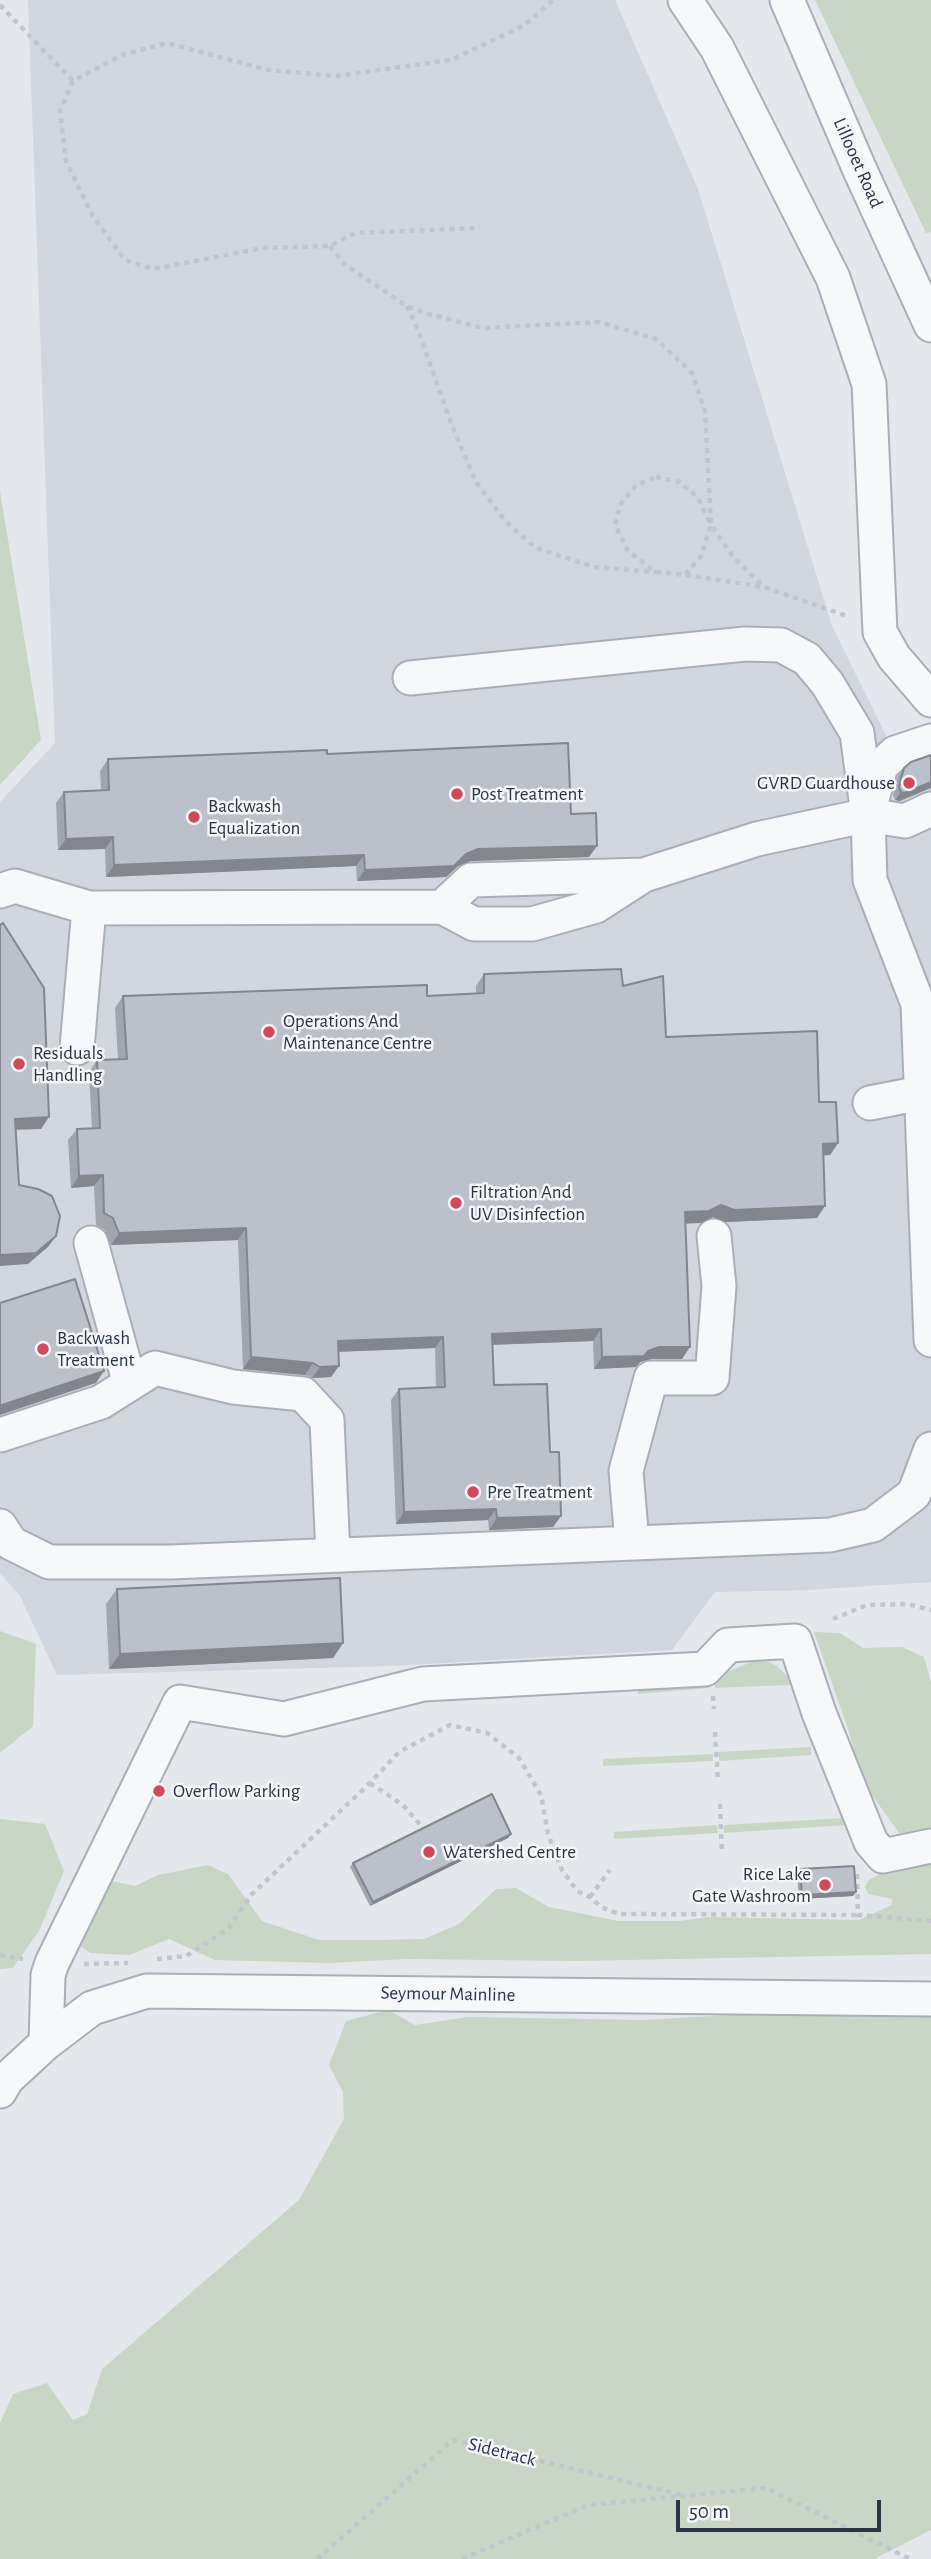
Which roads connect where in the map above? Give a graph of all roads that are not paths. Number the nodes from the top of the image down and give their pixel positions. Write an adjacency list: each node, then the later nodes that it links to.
1 (685, 0): 5 (street)
2 (787, 0): 3 (street, Lillooet Road)
3 (931, 325)
4 (410, 678): 8 (street)
5 (931, 701)
6 (931, 741): 8 (street)
7 (931, 810): 8 (street)
8 (868, 815): 9 (street); 14 (street)
9 (645, 875): 11 (street); 11 (street)
10 (0, 891): 12 (street)
11 (442, 907): 12 (street)
12 (89, 908): 13 (street)
13 (77, 1048)
14 (921, 1093): 15 (street); 18 (street)
15 (870, 1103)
16 (714, 1236): 24 (street)
17 (91, 1243): 19 (street)
18 (931, 1340)
19 (130, 1384): 20 (street); 25 (street)
20 (0, 1436)
21 (931, 1449): 22 (street)
22 (923, 1499): 24 (street)
23 (0, 1526): 25 (street)
24 (632, 1543): 25 (street)
25 (333, 1555)
26 (931, 1846): 28 (street)
27 (931, 1999): 28 (street, Seymour Mainline)
28 (46, 2043): 29 (street, Seymour Mainline)
29 (0, 2091)

